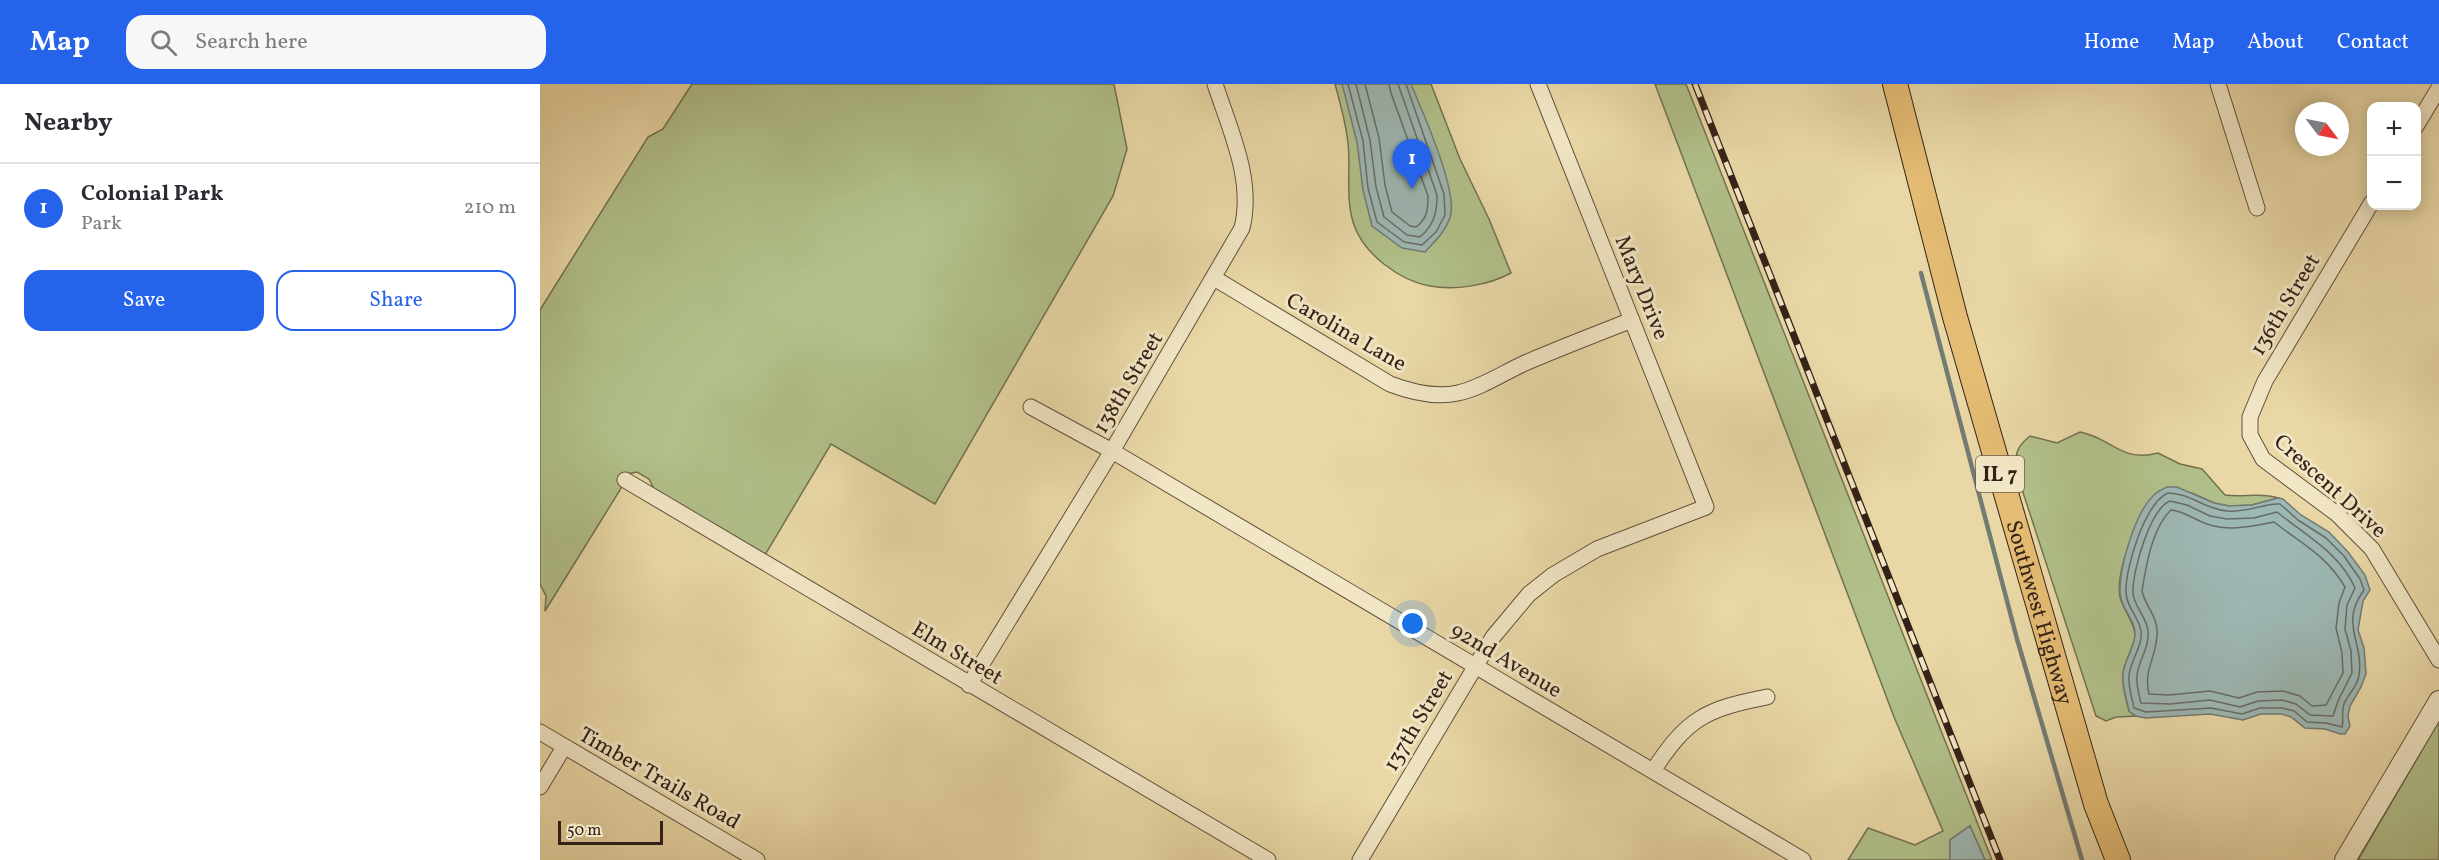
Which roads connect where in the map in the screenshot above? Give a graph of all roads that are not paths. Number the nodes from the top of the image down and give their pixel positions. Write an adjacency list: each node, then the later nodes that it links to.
1 (1215, 84): 9 (street, 138th Street)
2 (1538, 84): 10 (street, Mary Drive)
3 (1895, 84): 29 (main road, Southwest Highway / IL 7)
4 (2218, 84): 7 (street)
5 (2439, 88): 6 (street)
6 (2421, 118)
7 (2257, 208)
8 (2367, 210): 12 (street, 136th Street)
9 (1214, 278): 10 (street, Carolina Lane); 13 (street, 138th Street)
10 (1632, 320): 15 (street, Mary Drive)
11 (1031, 407): 13 (street, 92nd Avenue)
12 (2250, 435): 16 (street, Crescent Drive)
13 (1112, 451): 17 (street, 92nd Avenue); 18 (street, 138th Street)
14 (625, 480): 18 (street, Elm Street)
15 (1706, 507): 17 (street, 137th Street)
16 (2439, 660)
17 (1476, 667): 23 (street, 92nd Avenue); 27 (street, 137th Street)
18 (969, 685): 26 (street, Elm Street)
19 (1767, 697): 23 (street)
20 (2439, 701): 30 (street)
21 (540, 732): 22 (street, Timber Trails Road)
22 (564, 747): 24 (street); 25 (street, Timber Trails Road)
23 (1653, 771): 28 (street, 92nd Avenue)
24 (540, 787)
25 (756, 860)
26 (1268, 860)
27 (1360, 860)
28 (1803, 860)
29 (2118, 860)
30 (2345, 860)

